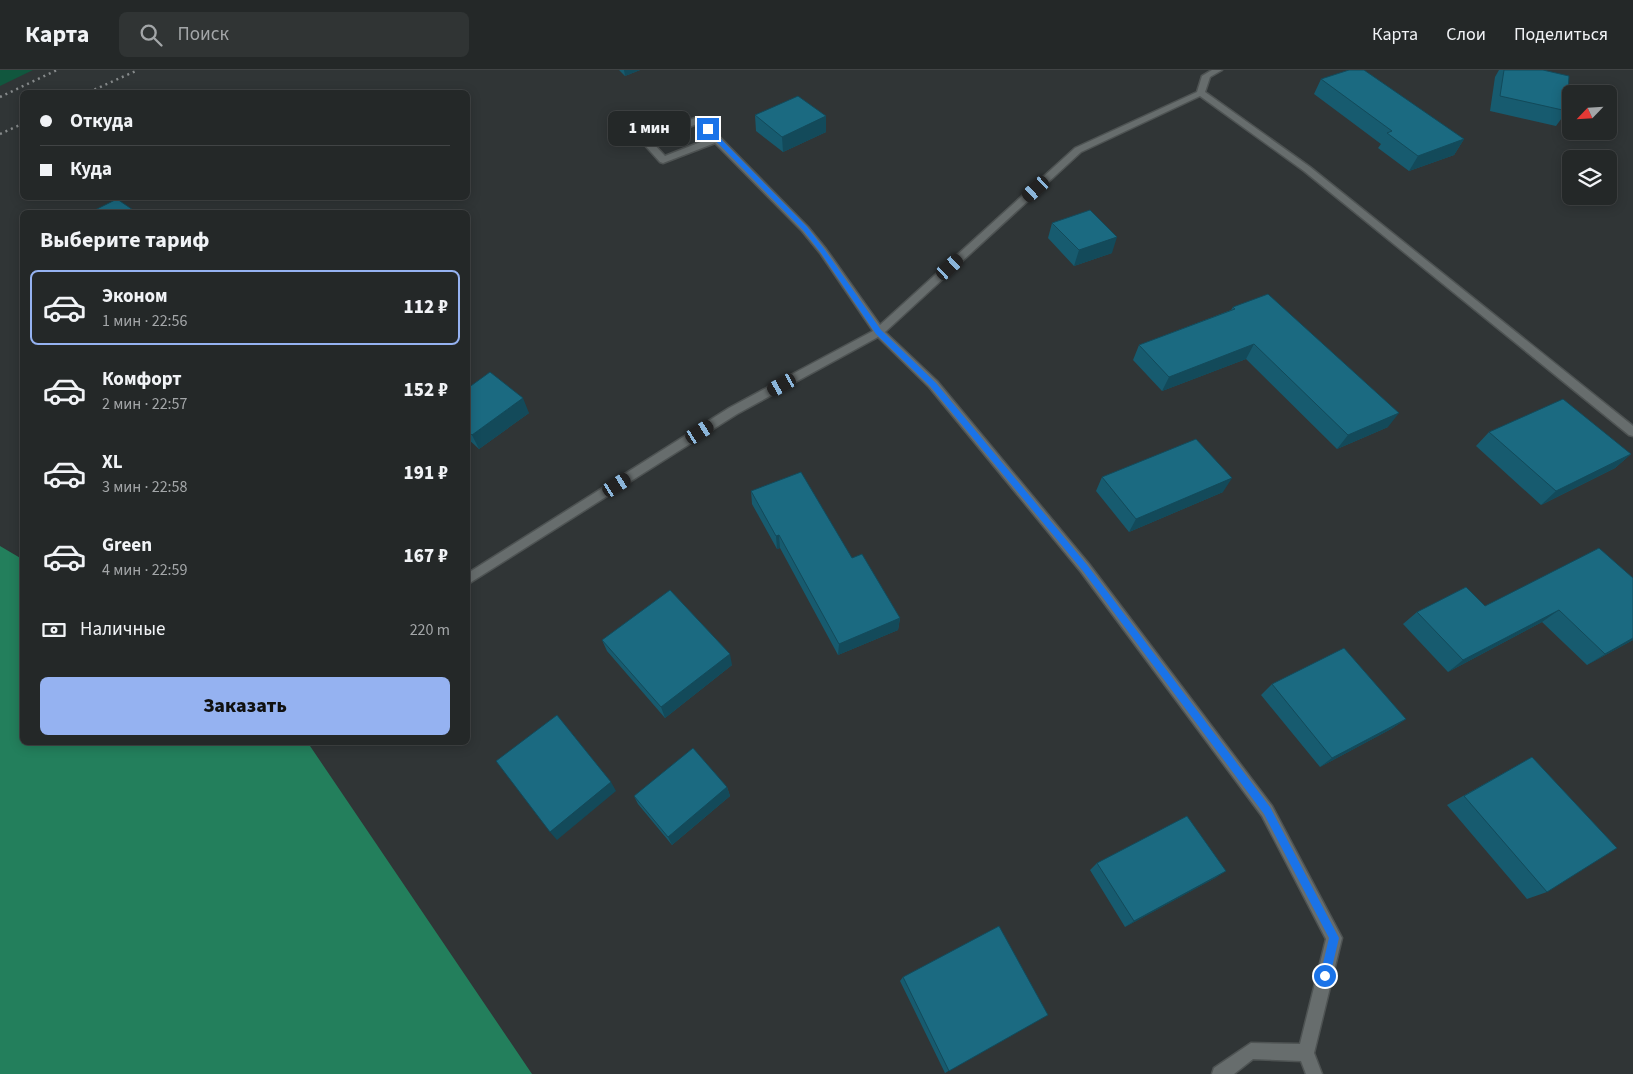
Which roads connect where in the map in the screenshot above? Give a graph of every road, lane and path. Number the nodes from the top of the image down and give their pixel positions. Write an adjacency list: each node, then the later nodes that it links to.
1 (1218, 70): 2 (street)
2 (1201, 93): 4 (street); 5 (street)
3 (717, 139): 3 (street); 4 (street)
4 (879, 332): 6 (street); 7 (street)
5 (1633, 432)
6 (470, 578)
7 (1306, 1053): 8 (street); 9 (street)
8 (1220, 1074)
9 (1314, 1074)

